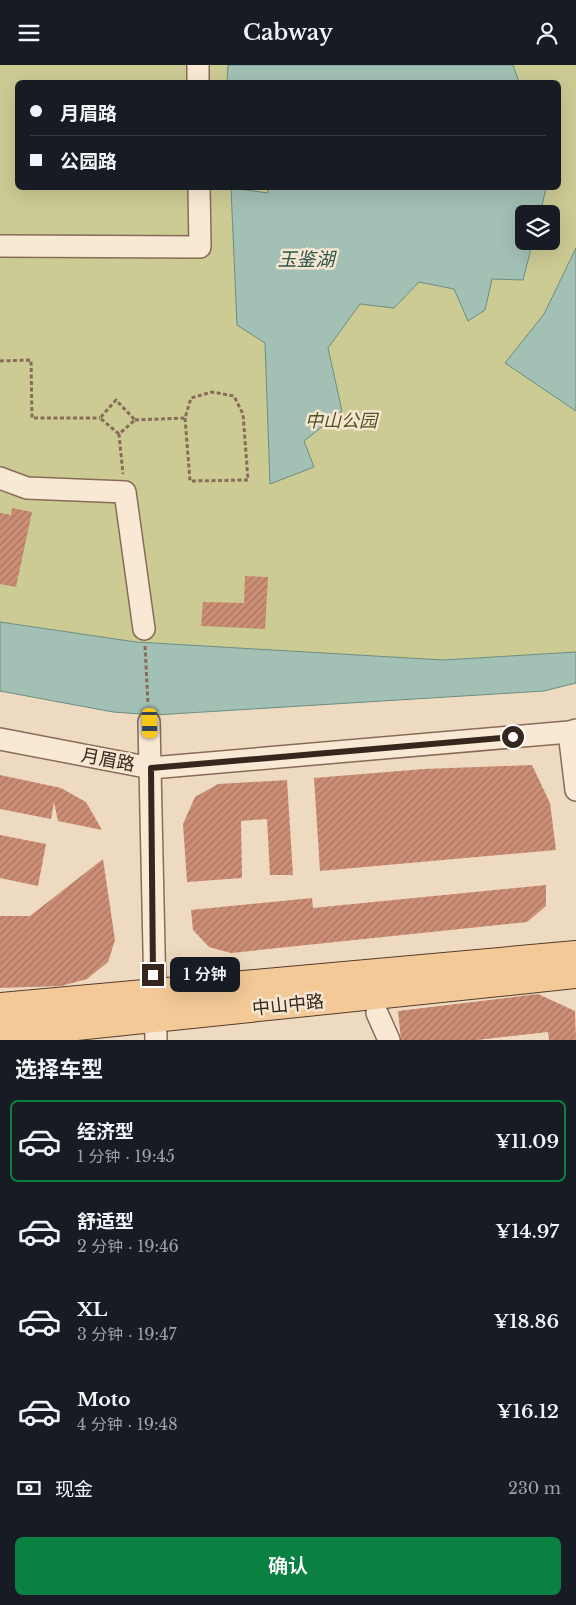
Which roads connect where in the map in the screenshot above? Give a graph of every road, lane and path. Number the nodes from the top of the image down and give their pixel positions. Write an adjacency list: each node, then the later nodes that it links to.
1 (198, 65): 2 (street)
2 (198, 80)
3 (199, 190): 4 (street)
4 (0, 246)
5 (0, 361): 6 (path)
6 (100, 418): 8 (path); 9 (path)
7 (185, 418): 7 (path); 8 (path)
8 (135, 420): 9 (path)
9 (119, 434): 11 (path)
10 (0, 479): 11 (street)
11 (125, 493): 12 (street)
12 (144, 629): 13 (path)
13 (150, 723): 16 (street)
14 (572, 731): 16 (street, 月眉路); 17 (street)
15 (0, 739): 16 (street, 月眉路)
16 (151, 768): 22 (street)
17 (576, 790)
18 (576, 955): 22 (main road, 中山中路)
19 (576, 974): 22 (main road, 中山中路)
20 (0, 1007): 22 (main road, 中山中路)
21 (377, 1013): 24 (street)
22 (155, 1018): 23 (main road, 中山中路)
23 (0, 1034)
24 (388, 1040)

